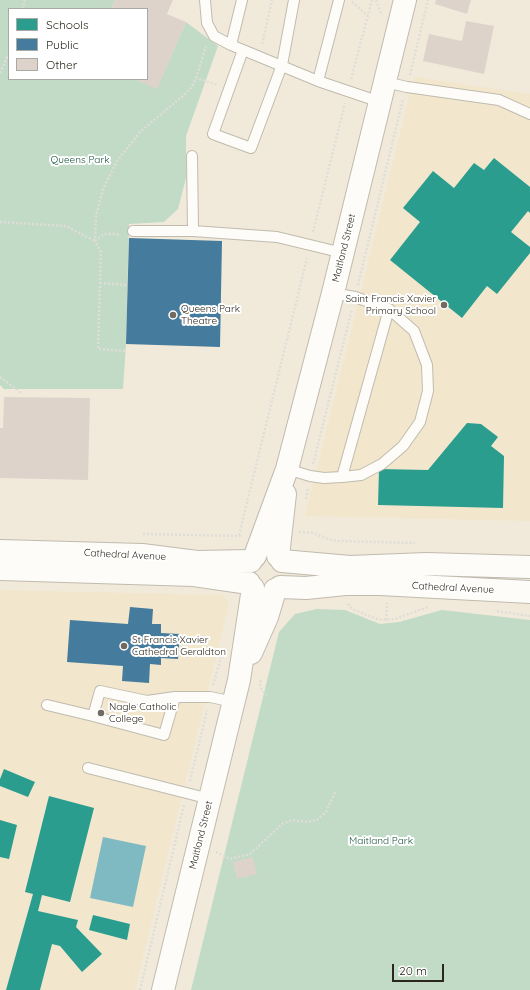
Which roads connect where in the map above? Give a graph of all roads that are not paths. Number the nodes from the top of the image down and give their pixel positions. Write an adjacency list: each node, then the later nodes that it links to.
1 (242, 0): 8 (lane)
2 (294, 0): 10 (lane)
3 (339, 0): 11 (lane)
4 (394, 0): 7 (main road, Maitland Street)
5 (405, 0): 7 (main road, Maitland Street)
6 (204, 1): 8 (lane)
7 (398, 26): 12 (main road, Maitland Street)
8 (231, 45): 9 (lane)
9 (243, 50): 10 (lane); 10 (lane)
10 (282, 65): 11 (lane)
11 (318, 81): 13 (lane)
12 (385, 82): 13 (main road, Maitland Street); 14 (lane)
13 (380, 102): 18 (main road, Maitland Street)
14 (530, 114)
15 (192, 156): 17 (lane)
16 (133, 231): 17 (lane)
17 (193, 231): 18 (lane)
18 (343, 253): 19 (main road, Maitland Street)
19 (333, 292): 20 (lane); 21 (main road, Maitland Street)
20 (389, 309): 22 (lane); 22 (lane)
21 (287, 469): 22 (lane); 24 (main road, Maitland Street); 25 (main road, Maitland Street)
22 (342, 478)
23 (0, 551): 24 (main road, Cathedral Avenue)
24 (253, 558): 25 (main road); 28 (main road)
25 (280, 559): 26 (main road); 29 (main road)
26 (530, 567)
27 (0, 569): 28 (main road, Cathedral Avenue)
28 (251, 586): 29 (main road); 31 (main road, Maitland Street)
29 (277, 589): 30 (main road, Cathedral Avenue); 31 (main road, Maitland Street)
30 (530, 592)
31 (239, 680): 33 (main road, Maitland Street)
32 (175, 697): 33 (lane); 35 (lane); 35 (lane)
33 (234, 702): 37 (main road, Maitland Street)
34 (47, 705): 35 (lane)
35 (93, 716)
36 (88, 768): 37 (lane)
37 (210, 799): 38 (main road, Maitland Street)
38 (163, 990)

